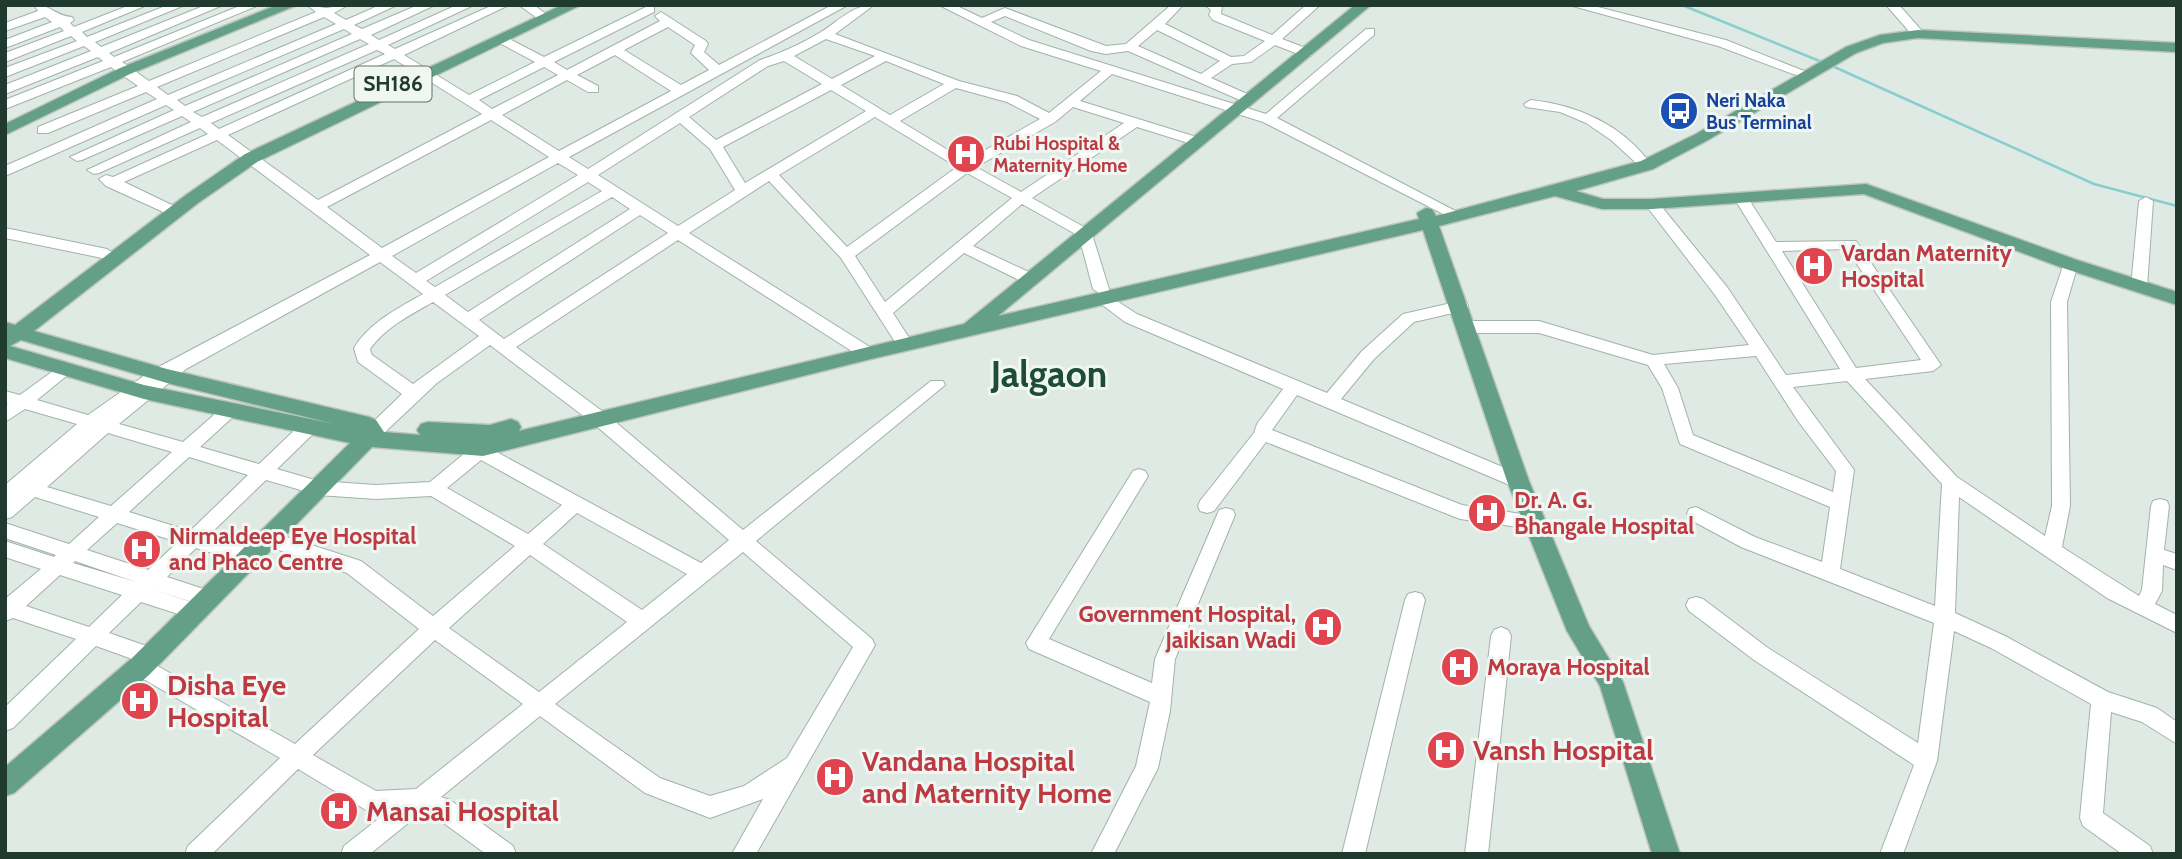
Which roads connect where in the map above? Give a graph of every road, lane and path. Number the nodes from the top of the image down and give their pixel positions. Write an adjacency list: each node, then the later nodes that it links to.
1 (107, 5): 37 (street)
2 (141, 5): 37 (street)
3 (182, 5): 28 (street); 44 (street)
4 (217, 5): 28 (street)
5 (253, 5): 33 (street)
6 (290, 5): 38 (main road)
7 (342, 5): 26 (street)
8 (391, 5): 34 (street)
9 (429, 5): 41 (street)
10 (468, 5): 27 (street)
11 (503, 5): 30 (street)
12 (525, 5): 29 (street)
13 (562, 5): 29 (main road, SH186)
14 (574, 5): 43 (main road)
15 (842, 5): 66 (street)
16 (868, 5): 42 (street)
17 (945, 5): 32 (street)
18 (1177, 5): 35 (street)
19 (1211, 5): 45 (street)
20 (1314, 5): 45 (street)
21 (1364, 5): 55 (main road)
22 (1575, 5): 68 (street)
23 (1892, 5): 40 (street)
24 (646, 7): 31 (street); 63 (street)
25 (43, 9): 36 (street); 37 (street)
26 (319, 9): 34 (street); 50 (street)
27 (446, 9): 30 (street); 49 (street)
28 (196, 13): 33 (street); 54 (street)
29 (541, 15): 69 (main road, SH186)
30 (468, 21): 56 (street)
31 (670, 21): 53 (street); 66 (street)
32 (982, 22): 51 (street); 67 (street)
33 (211, 23): 38 (street); 64 (street)
34 (345, 24): 41 (street); 60 (street)
35 (1158, 26): 51 (street); 62 (street)
36 (5, 27)
37 (67, 27): 44 (street); 48 (street); 59 (street)
38 (225, 32): 50 (street); 64 (main road)
39 (1370, 32): 96 (street)
40 (1916, 32): 46 (main road); 61 (main road)
41 (362, 34): 49 (street); 65 (street)
42 (825, 35): 57 (street); 58 (street)
43 (502, 39): 63 (street); 69 (main road)
44 (86, 40): 54 (street); 70 (street)
45 (1275, 40): 55 (street); 62 (street)
46 (2135, 43): 47 (main road); 52 (main road)
47 (2177, 43)
48 (5, 44)
49 (379, 44): 56 (street); 72 (street)
50 (246, 46): 60 (street); 77 (street)
51 (1130, 47): 73 (street)
52 (2177, 48)
53 (615, 50): 71 (street); 80 (street)
54 (101, 51): 64 (street); 82 (street)
55 (1307, 53): 88 (main road)
56 (395, 54): 69 (street); 79 (street)
57 (785, 56): 75 (street); 92 (street)
58 (883, 57): 74 (street); 75 (street)
59 (5, 58)
60 (267, 58): 65 (street); 83 (street)
61 (1825, 60): 68 (main road); 86 (main road)
62 (1229, 61): 73 (street)
63 (545, 62): 71 (street); 84 (street)
64 (119, 66): 77 (street); 82 (street); 94 (main road)
65 (282, 68): 72 (street); 89 (street)
66 (717, 70): 80 (street)
67 (1110, 70): 81 (street); 85 (street)
68 (1798, 71): 86 (main road)
69 (424, 72): 84 (street); 106 (main road)
70 (5, 73)
71 (568, 75): 78 (street); 91 (street)
72 (299, 79): 79 (street); 98 (street)
73 (1201, 79): 76 (street)
74 (954, 84): 93 (street); 95 (street)
75 (833, 85): 90 (street); 105 (street)
76 (1214, 86): 81 (street); 88 (street)
77 (148, 87): 83 (street); 100 (street)
78 (593, 89)
79 (316, 90): 102 (street)
80 (678, 90): 108 (street)
81 (1199, 98): 88 (street)
82 (6, 99): 94 (street)
83 (166, 100): 89 (street); 104 (street)
84 (470, 100): 91 (street)
85 (1071, 102): 93 (street); 97 (street)
86 (1752, 103): 101 (main road)
87 (1531, 104): 109 (street)
88 (1243, 105): 96 (street); 103 (main road)
89 (183, 111): 98 (street); 107 (street)
90 (876, 111): 95 (street); 113 (street)
91 (491, 114): 108 (street); 123 (street)
92 (681, 117): 105 (street); 114 (street)
93 (1050, 118): 110 (street)
94 (28, 119): 99 (main road); 100 (street)
95 (891, 120): 110 (street)
96 (1268, 120): 126 (street)
97 (1135, 122): 103 (street); 119 (street)
98 (200, 123): 102 (street); 111 (street)
99 (5, 130)
100 (43, 130): 104 (street)
101 (1698, 134): 109 (main road); 116 (main road)
102 (217, 135): 106 (street); 115 (street)
103 (1198, 142): 129 (main road)
104 (61, 145): 107 (street); 112 (street)
105 (715, 146): 118 (street)
106 (248, 155): 123 (street); 125 (main road)
107 (76, 157): 111 (street)
108 (558, 157): 114 (street); 134 (street)
109 (1640, 159): 116 (main road)
110 (965, 167): 119 (street); 133 (street)
111 (94, 170): 115 (street)
112 (5, 172)
113 (771, 175): 118 (street); 133 (street)
114 (588, 176): 117 (street); 137 (street)
115 (111, 183): 125 (street)
116 (1552, 188): 122 (main road); 126 (main road)
117 (612, 191): 124 (street); 140 (street)
118 (743, 191): 127 (street)
119 (1021, 198): 129 (street); 130 (street)
120 (1741, 198): 122 (main road); 131 (street); 135 (main road)
121 (2146, 201): 138 (street)
122 (1652, 204): 151 (street)
123 (316, 207): 134 (street)
124 (640, 209): 127 (street); 145 (street)
125 (171, 211): 132 (main road); 147 (main road)
126 (1440, 215): 139 (main road); 143 (main road)
127 (677, 232): 149 (street); 150 (street)
128 (5, 233): 132 (street)
129 (1086, 234): 136 (main road); 139 (street)
130 (963, 247): 136 (street); 142 (street)
131 (1773, 247): 156 (street); 156 (street)
132 (107, 254): 147 (main road)
133 (846, 255): 142 (street)
134 (382, 257): 137 (street); 155 (street)
135 (2070, 264): 138 (main road); 193 (street)
136 (1030, 279): 144 (main road)
137 (415, 281): 140 (street)
138 (2139, 287): 141 (main road)
139 (1104, 294): 144 (main road); 146 (main road); 159 (street)
140 (433, 295): 145 (street); 161 (street)
141 (2177, 299)
142 (884, 312): 148 (street)
143 (1463, 316): 153 (street); 163 (street); 175 (main road)
144 (984, 317): 146 (main road); 148 (main road)
145 (468, 320): 149 (street)
146 (968, 331): 148 (main road)
147 (8, 333): 155 (main road)
148 (902, 341): 150 (main road)
149 (497, 342): 161 (street); 165 (street)
150 (862, 350): 165 (main road)
151 (1760, 350): 153 (street); 157 (street)
152 (5, 351): 154 (main road)
153 (1654, 361): 180 (street)
154 (64, 369): 160 (main road); 162 (street)
155 (169, 372): 160 (street); 169 (main road)
156 (1852, 375): 157 (street); 176 (street)
157 (1781, 382): 180 (street)
158 (937, 385): 190 (street)
159 (1293, 387): 163 (street); 170 (street)
160 (139, 390): 164 (main road); 167 (street)
161 (412, 392): 169 (street)
162 (14, 400): 166 (street); 167 (street)
163 (1329, 402): 175 (street)
164 (230, 410): 168 (main road); 172 (street)
165 (593, 414): 171 (main road); 190 (street)
166 (5, 416)
167 (98, 425): 172 (street); 177 (street)
168 (309, 427): 169 (main road); 173 (street)
169 (373, 433): 171 (main road); 178 (main road)
170 (1263, 434): 186 (street); 213 (street)
171 (484, 444): 179 (street); 181 (street)
172 (187, 450): 173 (street); 185 (street)
173 (262, 472): 178 (street); 189 (street)
174 (1139, 476): 213 (street)
175 (1518, 481): 186 (main road)
176 (1951, 482): 193 (street); 206 (street)
177 (15, 488): 183 (street); 185 (street)
178 (318, 488): 179 (street); 188 (main road)
179 (434, 489): 191 (street)
180 (1840, 503): 199 (street)
181 (575, 504): 191 (street); 198 (street)
182 (2160, 506): 194 (street)
183 (5, 512)
184 (1696, 514): 199 (street)
185 (114, 515): 189 (street); 196 (street)
186 (1534, 522): 230 (main road)
187 (5, 530): 196 (street)
188 (268, 539): 195 (main road); 209 (street)
189 (192, 541): 195 (street); 200 (street)
190 (743, 541): 198 (street); 220 (street)
191 (528, 544): 207 (street); 209 (street)
192 (5, 549): 196 (street)
193 (2052, 550): 204 (street)
194 (2154, 554): 197 (street); 204 (street)
195 (250, 557): 203 (main road)
196 (64, 559): 200 (street); 205 (street)
197 (2177, 562)
198 (702, 573): 207 (street)
199 (1830, 575): 206 (street)
200 (144, 586): 203 (street); 210 (street)
201 (1415, 600): 228 (street)
202 (1696, 605): 219 (street)
203 (203, 606): 212 (main road)
204 (2143, 607): 208 (street)
205 (7, 609): 210 (street)
206 (1945, 618): 214 (street); 219 (street)
207 (642, 621): 215 (street)
208 (2177, 625)
209 (435, 629): 215 (street); 218 (street)
210 (92, 636): 212 (street); 216 (street)
211 (1501, 636): 229 (street)
212 (146, 662): 218 (street); 221 (main road)
213 (1161, 697): 227 (street)
214 (2102, 699): 217 (street); 232 (street)
215 (538, 704): 220 (street); 222 (street)
216 (5, 721)
217 (2177, 734)
218 (297, 758): 222 (street); 223 (street)
219 (1926, 761): 231 (street)
220 (796, 762): 226 (street)
221 (5, 784)
222 (419, 799): 224 (street); 225 (street)
223 (196, 854)
224 (352, 854)
225 (505, 854)
226 (743, 854)
227 (1102, 854)
228 (1353, 854)
229 (1476, 854)
230 (1666, 854)
231 (1891, 854)
232 (2142, 854)

